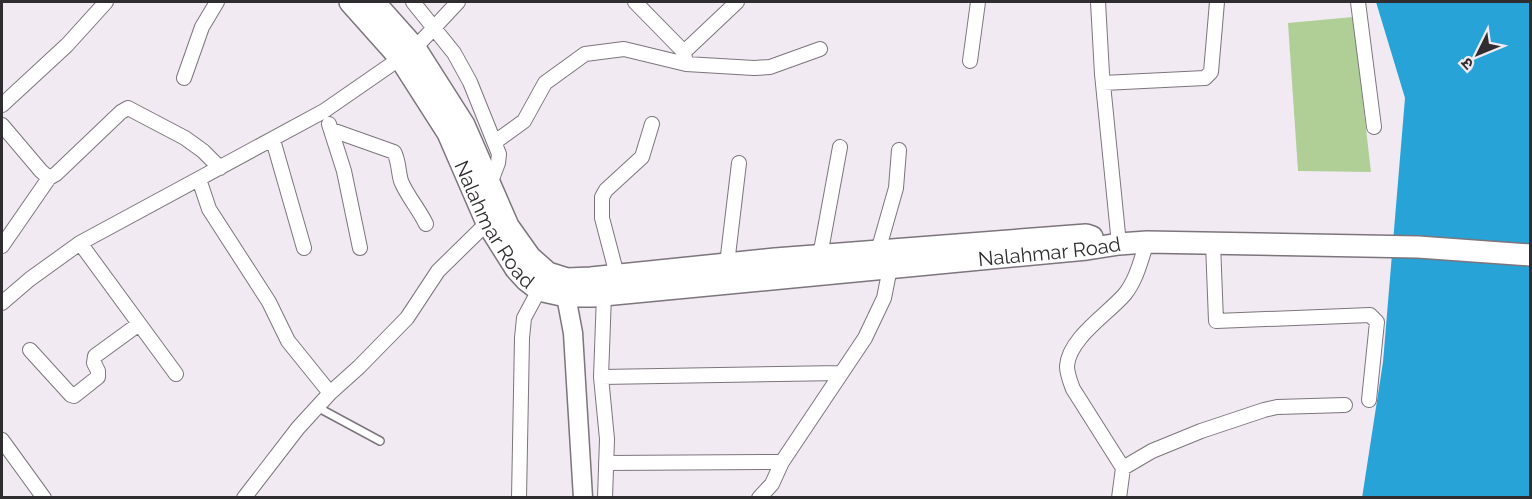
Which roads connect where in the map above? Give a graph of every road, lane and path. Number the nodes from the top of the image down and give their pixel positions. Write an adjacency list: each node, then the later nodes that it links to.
1 (106, 2): 20 (street)
2 (217, 2): 18 (street)
3 (350, 2): 15 (main road, Nalahmar Road)
4 (374, 2): 15 (main road, Nalahmar Road)
5 (413, 2): 13 (street)
6 (458, 2): 13 (street)
7 (635, 2): 16 (street)
8 (737, 2): 16 (street)
9 (978, 2): 17 (street)
10 (1098, 2): 19 (street)
11 (1217, 2): 19 (street)
12 (1358, 2): 24 (street)
13 (434, 28): 15 (street); 27 (street)
14 (820, 48): 16 (street)
15 (408, 53): 21 (street); 34 (main road, Nalahmar Road); 35 (main road, Nalahmar Road)
16 (685, 58): 27 (street)
17 (970, 61)
18 (184, 78)
19 (1103, 83): 40 (street)
20 (2, 105)
21 (324, 111): 25 (street); 26 (street)
22 (652, 124): 48 (street)
23 (2, 125): 32 (street)
24 (1374, 127)
25 (332, 130): 36 (street); 43 (street)
26 (273, 140): 31 (street); 42 (street)
27 (495, 142): 34 (street)
28 (840, 147): 44 (street)
29 (899, 150): 46 (street)
30 (739, 163): 47 (street)
31 (220, 168): 32 (street); 33 (street)
32 (49, 178): 41 (street)
33 (199, 179): 38 (street); 58 (street)
34 (490, 184): 49 (main road, Nalahmar Road)
35 (487, 223): 50 (main road, Nalahmar Road); 58 (street)
36 (426, 224)
37 (1147, 242): 39 (main road, Nalahmar Road); 40 (main road, Nalahmar Road); 66 (street)
38 (80, 243): 52 (street); 53 (street)
39 (1213, 243): 45 (main road, Nalahmar Road); 59 (street)
40 (1119, 244): 46 (main road, Nalahmar Road)
41 (2, 246)
42 (304, 248)
43 (360, 248)
44 (820, 255): 46 (main road, Nalahmar Road); 47 (main road, Nalahmar Road)
45 (1530, 255)
46 (884, 259): 51 (main road, Nalahmar Road); 55 (street)
47 (727, 264): 48 (main road, Nalahmar Road)
48 (617, 275): 49 (main road, Nalahmar Road)
49 (567, 288): 50 (main road, Nalahmar Road); 51 (main road, Nalahmar Road); 70 (street)
50 (539, 290): 69 (street)
51 (604, 295): 57 (street)
52 (2, 303)
53 (139, 324): 54 (street); 56 (street)
54 (30, 350)
55 (841, 373): 57 (street); 64 (street)
56 (176, 374)
57 (601, 377): 65 (street)
58 (330, 393): 61 (street)
59 (1370, 400)
60 (1345, 405): 66 (street)
61 (317, 407): 63 (lane); 67 (street)
62 (2, 440): 68 (street)
63 (380, 441)
64 (782, 462): 65 (street); 72 (street)
65 (606, 463): 71 (street)
66 (1123, 468): 73 (street)
67 (245, 497)
68 (44, 498)
69 (519, 498)
70 (583, 498)
71 (605, 498)
72 (759, 498)
73 (1119, 498)

